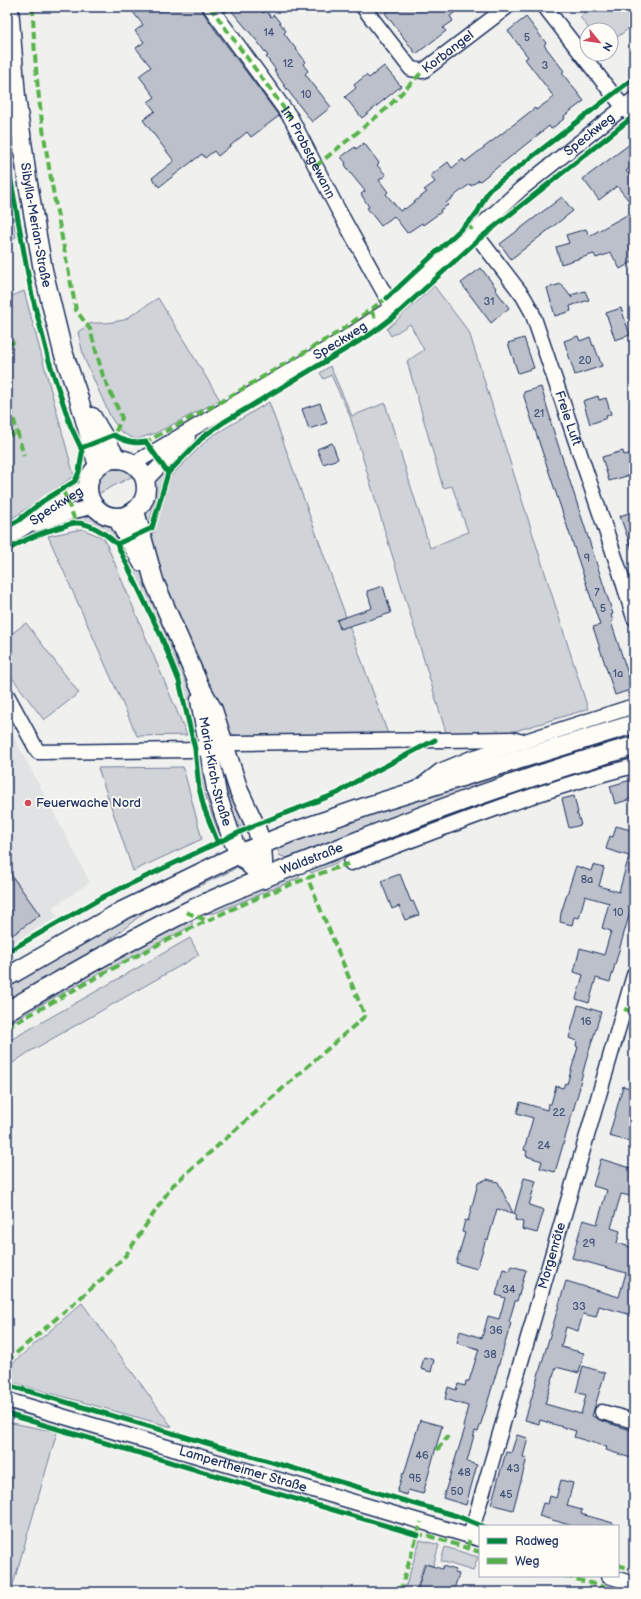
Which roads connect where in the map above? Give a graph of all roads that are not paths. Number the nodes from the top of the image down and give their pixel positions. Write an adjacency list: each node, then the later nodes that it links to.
1 (9, 7): 10 (main road, Sibylla-Merian-Straße)
2 (210, 7): 9 (street, Im Probstgewann)
3 (363, 7): 4 (street, Korbangel)
4 (507, 7)
5 (545, 7): 6 (street)
6 (629, 103): 7 (street); 8 (street, Speckweg)
7 (634, 119)
8 (474, 232): 9 (street, Speckweg); 22 (street, Freie Luft)
9 (392, 307): 11 (street, Speckweg)
10 (77, 392): 12 (main road, Sibylla-Merian-Straße); 13 (main road, Sibylla-Merian-Straße)
11 (198, 426): 12 (street, Speckweg); 14 (street, Speckweg)
12 (125, 462): 13 (main road); 14 (main road)
13 (98, 466): 15 (main road)
14 (145, 481): 17 (main road)
15 (88, 486): 16 (main road); 19 (street, Speckweg)
16 (94, 506): 18 (main road); 19 (street, Speckweg)
17 (135, 511): 18 (main road); 21 (main road, Maria-Kirch-Straße)
18 (117, 518): 21 (main road, Maria-Kirch-Straße)
19 (26, 527): 20 (street, Speckweg)
20 (7, 538)
21 (154, 581): 27 (main road, Maria-Kirch-Straße)
22 (634, 618)
23 (7, 695): 27 (street)
24 (634, 706): 26 (street)
25 (634, 724): 30 (main road)
26 (522, 742): 27 (street); 30 (street)
27 (217, 746): 31 (main road, Maria-Kirch-Straße); 32 (main road, Maria-Kirch-Straße)
28 (634, 746): 34 (main road, Waldstraße)
29 (634, 766): 33 (street, Waldstraße)
30 (416, 790): 31 (main road)
31 (262, 844): 32 (main road); 34 (main road, Maria-Kirch-Straße)
32 (239, 854): 34 (main road); 36 (main road)
33 (351, 863)
34 (264, 879): 37 (main road, Waldstraße)
35 (634, 976): 41 (street, Morgenröte)
36 (7, 977)
37 (7, 1011)
38 (7, 1400): 41 (street, Lampertheimer Straße)
39 (602, 1412): 40 (street)
40 (634, 1421)
41 (475, 1537)
42 (611, 1577): 43 (street)
43 (634, 1584)

